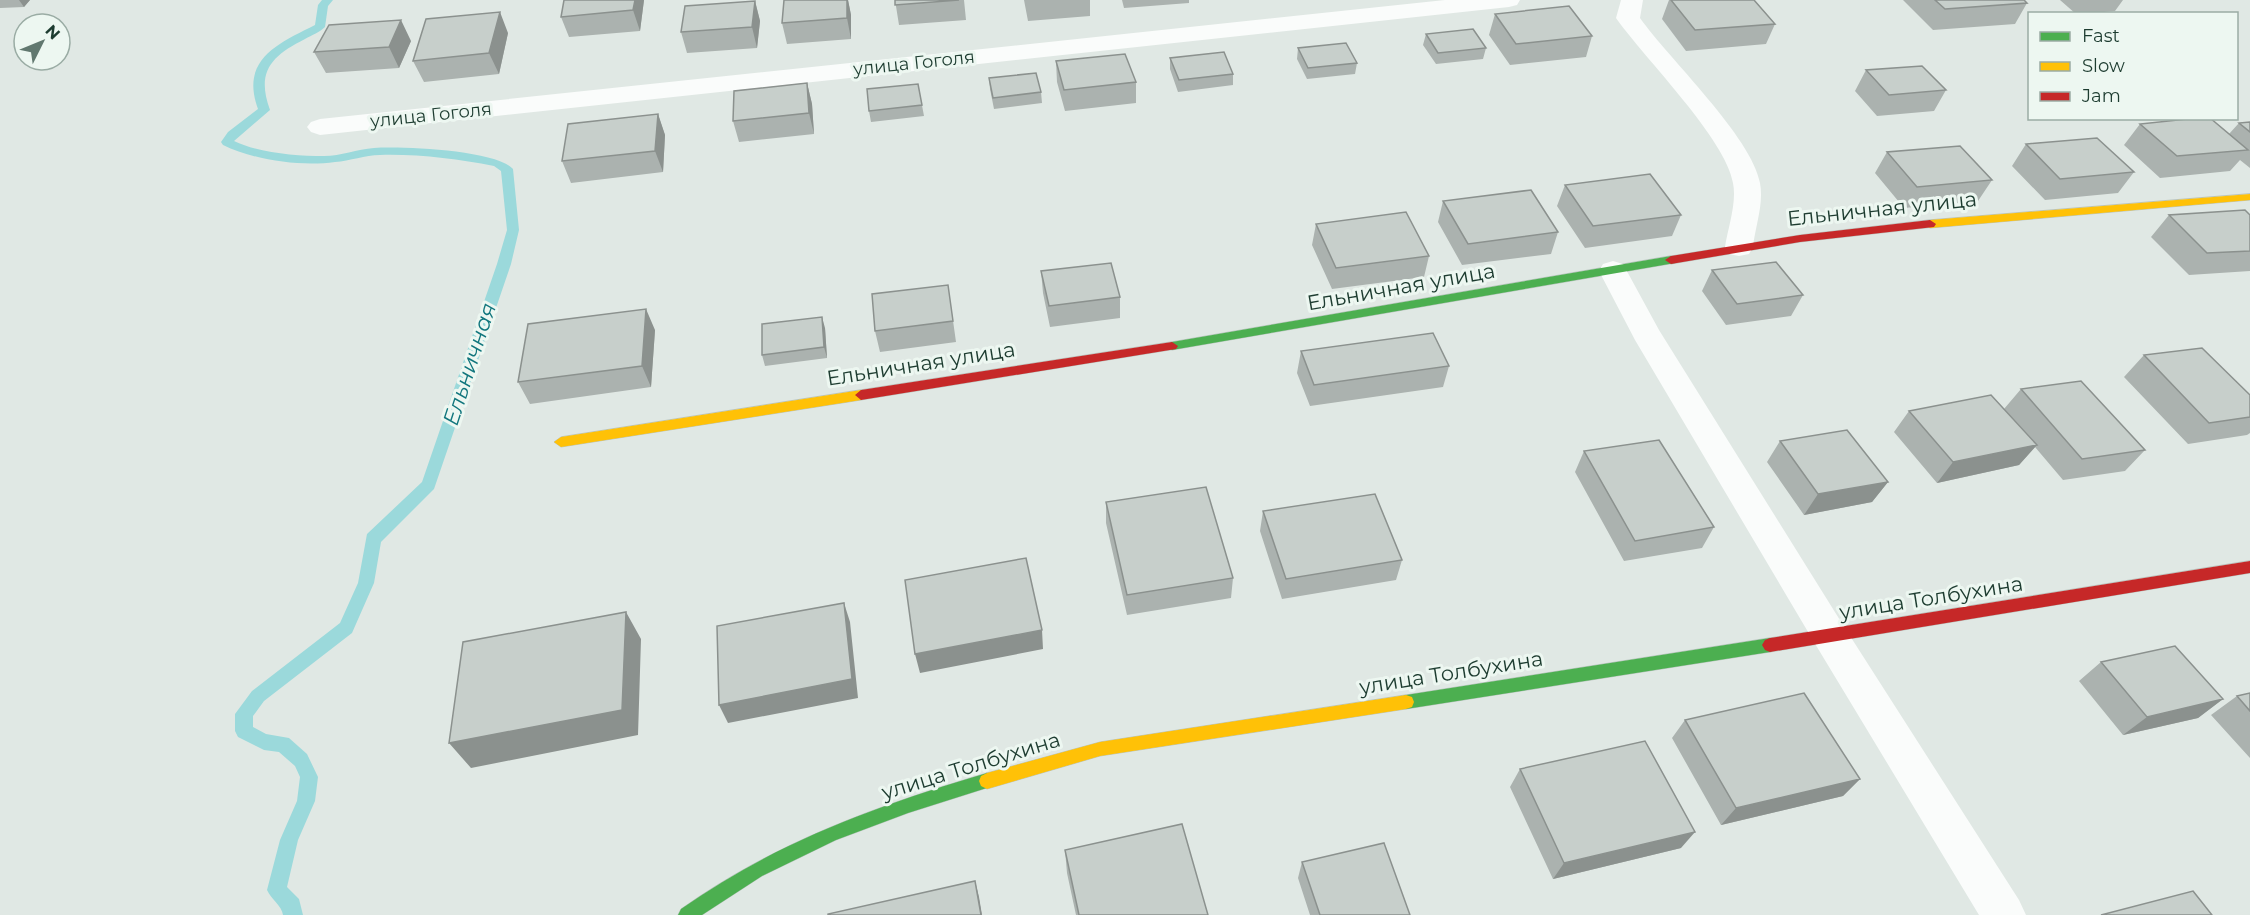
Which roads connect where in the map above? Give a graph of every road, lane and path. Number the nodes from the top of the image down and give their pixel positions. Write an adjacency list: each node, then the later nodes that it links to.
1 (1509, 0): 3 (street, улица Гоголя)
2 (1632, 0): 5 (street)
3 (320, 127)
4 (2250, 197): 5 (street, Ельничная улица)
5 (1739, 247): 6 (street, Ельничная улица)
6 (1613, 271): 7 (street, Ельничная улица); 9 (street)
7 (561, 442)
8 (2250, 567): 9 (street, улица Толбухина)
9 (1830, 636): 10 (street, улица Толбухина); 11 (street)
10 (687, 915)
11 (2004, 915)

